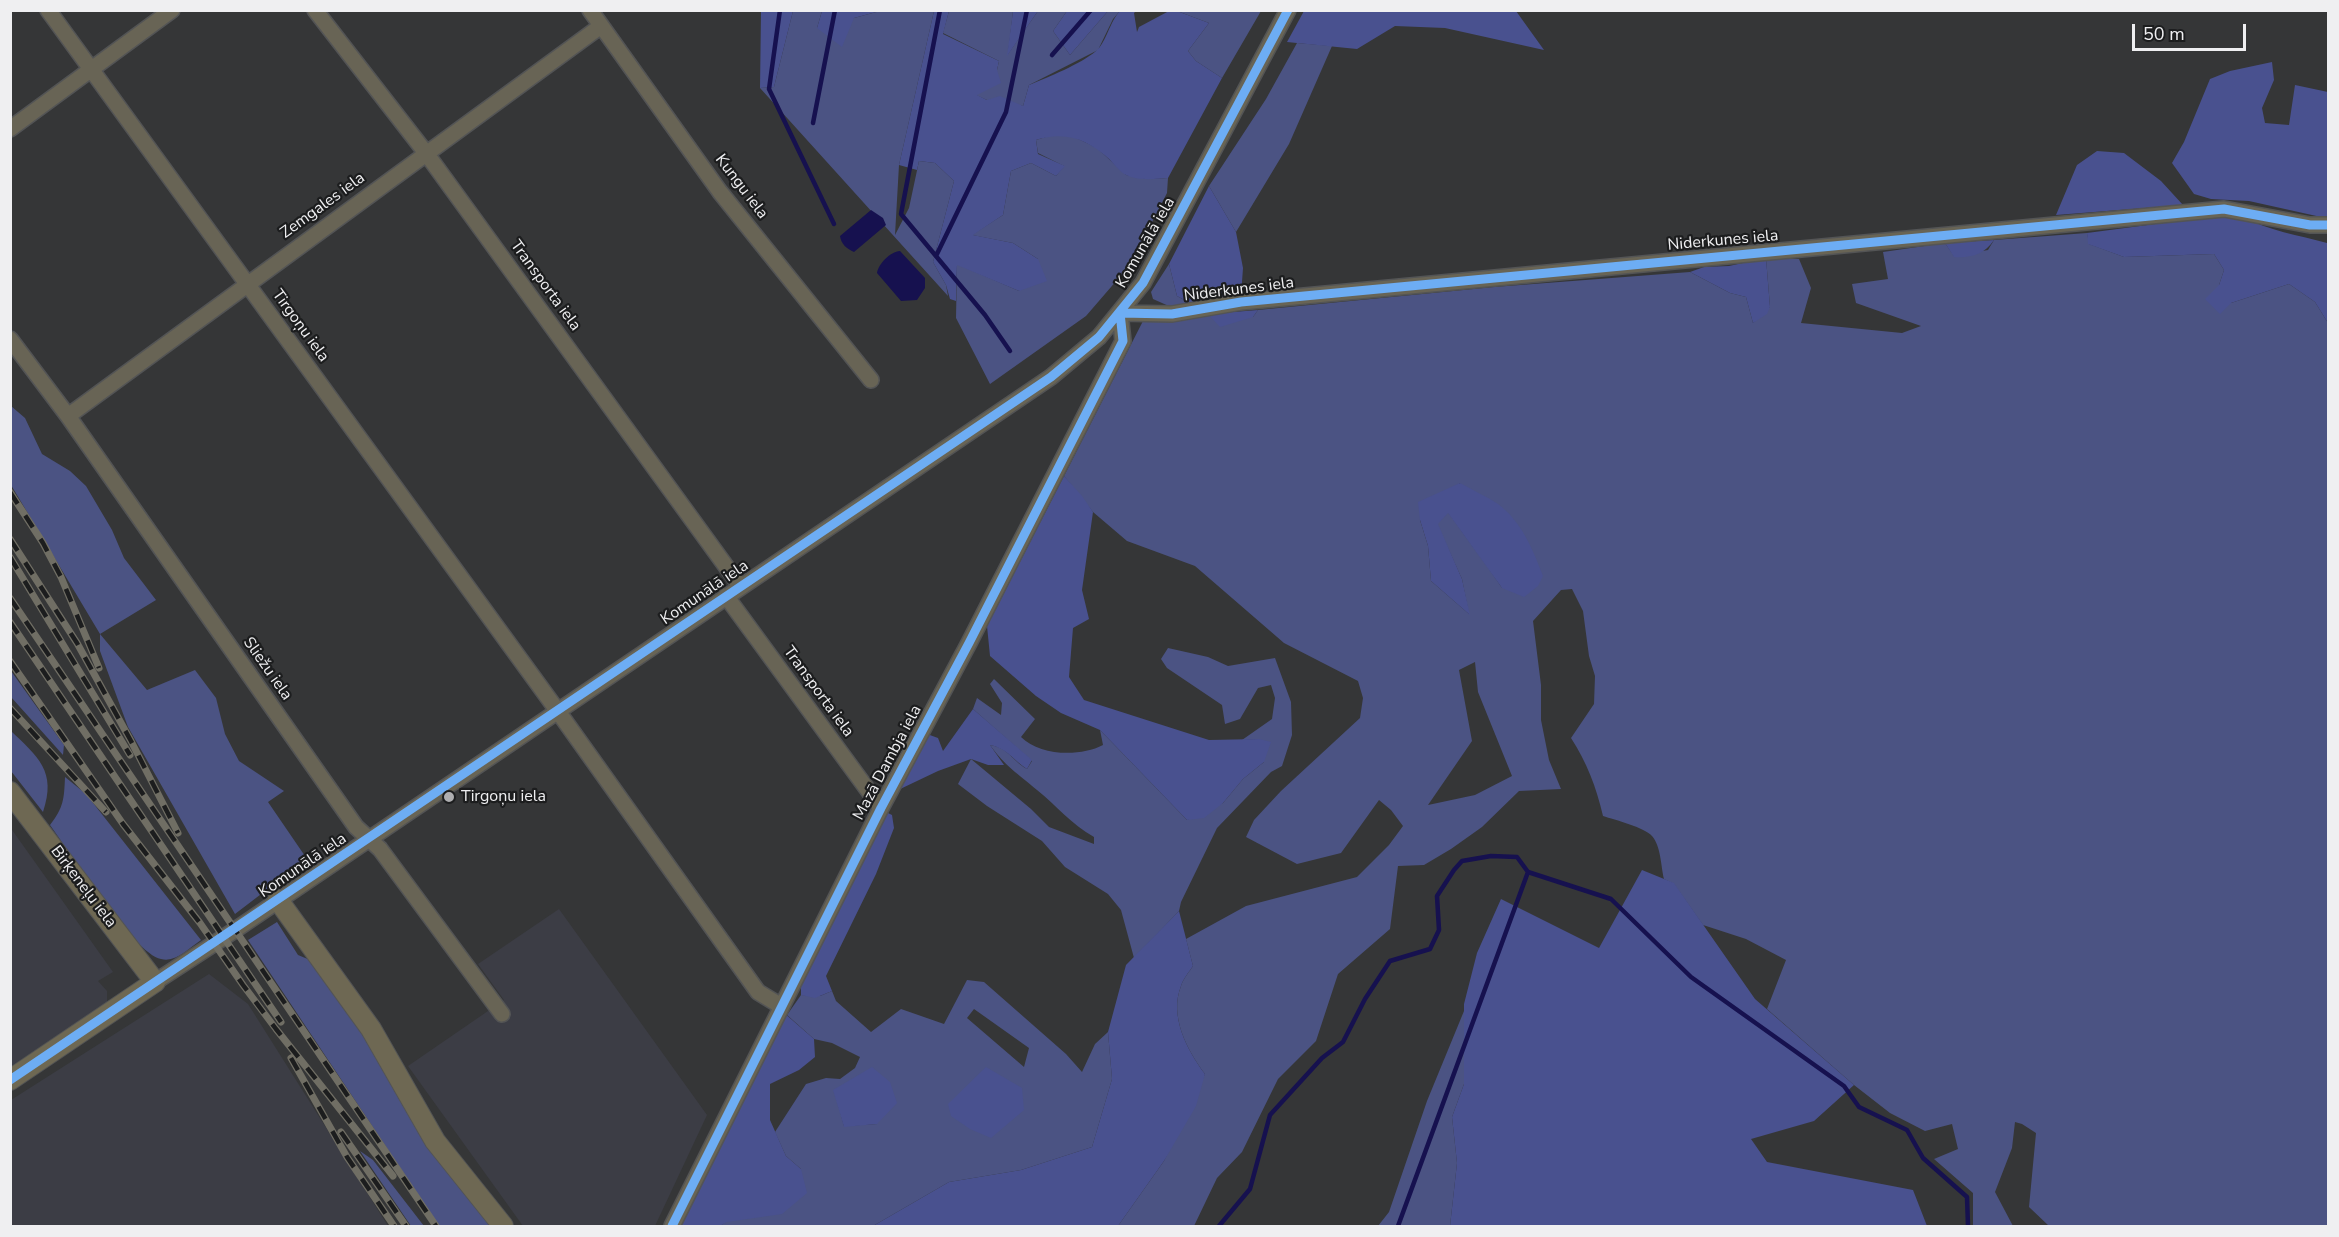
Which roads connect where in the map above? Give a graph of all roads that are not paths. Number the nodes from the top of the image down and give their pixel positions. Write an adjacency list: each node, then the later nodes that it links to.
1 (48, 10): 7 (street, Tirgoņu iela)
2 (172, 10): 7 (street)
3 (315, 10): 9 (street, Transporta iela)
4 (590, 10): 6 (street, Kungu iela)
5 (1288, 10): 12 (street, Komunālā iela)
6 (601, 26): 9 (street, Zemgales iela); 14 (street, Kungu iela)
7 (93, 69): 8 (street); 11 (street, Tirgoņu iela)
8 (10, 129)
9 (426, 153): 11 (street, Zemgales iela); 16 (street, Transporta iela)
10 (2328, 225): 12 (street, Niderkunes iela)
11 (247, 284): 15 (street, Zemgales iela); 18 (street, Tirgoņu iela)
12 (1120, 313): 16 (street, Komunālā iela); 20 (street, Mazā Dambja iela)
13 (10, 339): 15 (street, Sliežu iela)
14 (871, 380)
15 (68, 417): 21 (street, Sliežu iela)
16 (741, 587): 17 (street, Komunālā iela)
17 (726, 597): 18 (street, Komunālā iela); 20 (street, Transporta iela)
18 (557, 710): 21 (street, Komunālā iela); 24 (street, Tirgoņu iela)
19 (10, 792): 23 (main road, Birķeneļu iela)
20 (881, 808): 24 (street, Mazā Dambja iela)
21 (370, 839): 22 (street, Komunālā iela); 25 (street, Sliežu iela)
22 (278, 900): 23 (street, Komunālā iela); 27 (main road)
23 (155, 982): 26 (main road, Komunālā iela)
24 (781, 1006): 28 (street, Mazā Dambja iela)
25 (502, 1014)
26 (10, 1080)
27 (503, 1227)
28 (672, 1227)

